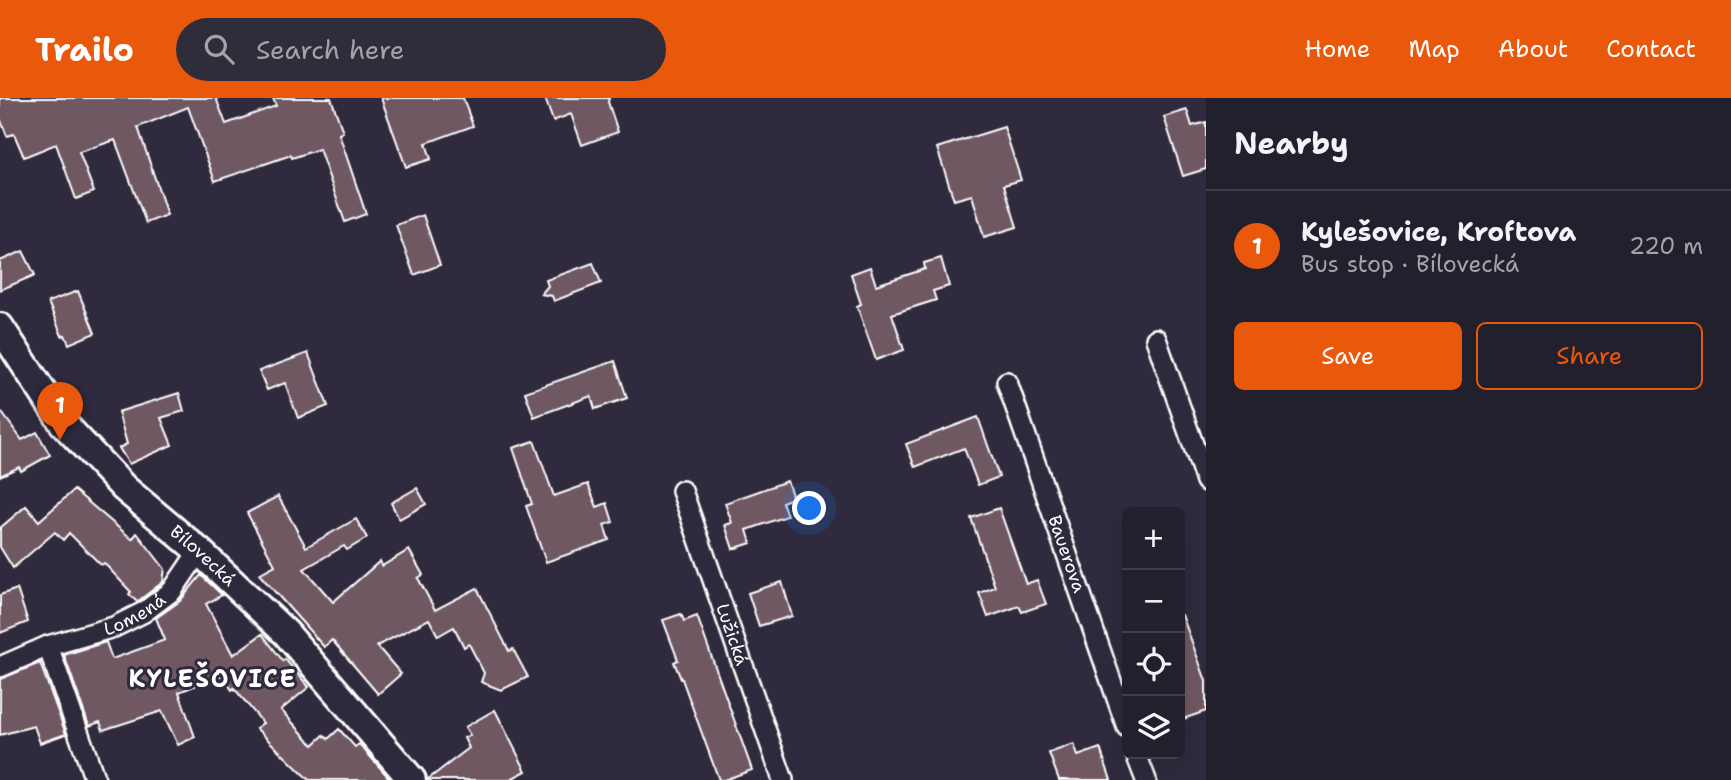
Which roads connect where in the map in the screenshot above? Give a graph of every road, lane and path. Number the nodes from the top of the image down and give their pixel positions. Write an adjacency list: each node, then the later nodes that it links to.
1 (0, 327): 6 (main road, Bílovecká)
2 (1156, 339): 4 (street)
3 (1007, 382): 9 (street, Bauerova)
4 (1206, 481)
5 (682, 491): 13 (street, Lužická)
6 (199, 551): 7 (street, Lomená); 12 (main road, Bílovecká)
7 (48, 646): 8 (street, Lomená); 11 (street)
8 (0, 667)
9 (1122, 713)
10 (1138, 759): 14 (street)
11 (95, 780)
12 (412, 780)
13 (783, 780)
14 (1146, 780)

